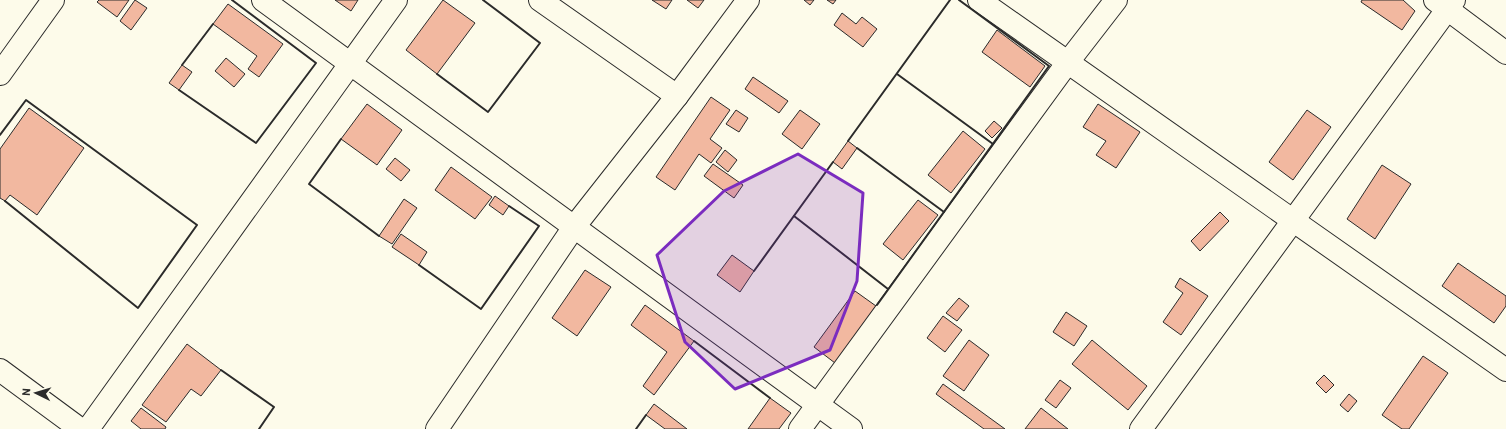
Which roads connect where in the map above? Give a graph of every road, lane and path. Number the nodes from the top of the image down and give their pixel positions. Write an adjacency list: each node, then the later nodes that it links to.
1 (53, 0): 12 (street)
2 (263, 0): 11 (street)
3 (396, 0): 11 (street)
4 (540, 0): 13 (street)
5 (748, 0): 13 (street)
6 (979, 0): 10 (street)
7 (1116, 0): 10 (street)
8 (1445, 3): 9 (street); 14 (street)
9 (1506, 53)
10 (1068, 62): 14 (street); 18 (street)
11 (350, 64): 15 (street); 20 (street)
12 (0, 74)
13 (677, 96): 15 (street)
14 (1293, 221): 17 (street); 24 (street)
15 (574, 227): 18 (street); 21 (street)
16 (0, 370): 19 (street)
17 (1506, 370)
18 (818, 404): 22 (street); 23 (street)
19 (80, 429)
20 (88, 429)
21 (437, 429)
22 (800, 429)
23 (852, 429)
24 (1141, 429)

